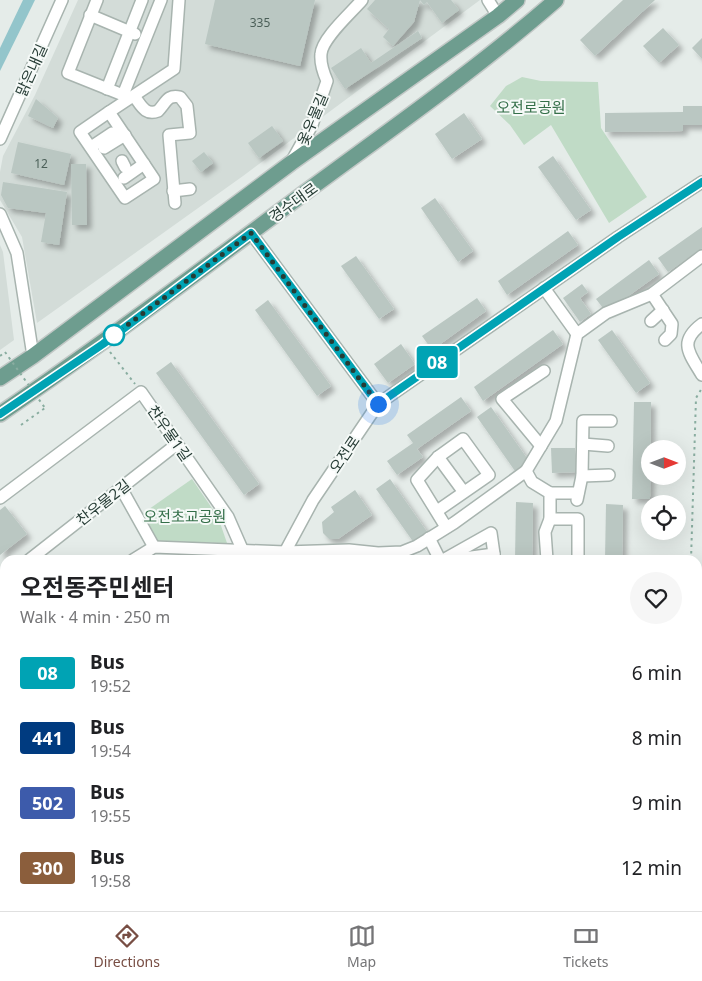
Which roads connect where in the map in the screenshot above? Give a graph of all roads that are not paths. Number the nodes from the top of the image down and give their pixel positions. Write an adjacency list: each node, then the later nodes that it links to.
1 (62, 0): 18 (street, 맑은내길)
2 (97, 0): 10 (street)
3 (142, 0): 12 (street)
4 (161, 0): 13 (street)
5 (179, 0): 15 (street)
6 (362, 0): 20 (street, 옻우물길)
7 (488, 0): 11 (street)
8 (517, 0): 11 (main road)
9 (556, 0): 28 (main road, 경수대로)
10 (90, 16): 12 (street); 14 (street)
11 (498, 16): 20 (main road)
12 (130, 31): 13 (street); 14 (street)
13 (146, 38): 14 (street)
14 (107, 89)
15 (134, 96): 16 (street); 25 (street)
16 (109, 112): 17 (street); 19 (street)
17 (124, 134): 19 (street); 21 (street)
18 (0, 139)
19 (91, 147): 22 (street)
20 (291, 163): 37 (main road)
21 (144, 164): 22 (street); 22 (street)
22 (111, 177)
23 (702, 182): 30 (street, 오전로)
24 (190, 189): 25 (street)
25 (173, 191): 26 (street)
26 (175, 204)
27 (0, 214): 37 (street)
28 (251, 233): 41 (street); 42 (main road, 경수대로)
29 (702, 256): 31 (street)
30 (544, 288): 35 (street); 41 (street, 오전로)
31 (652, 294): 32 (street); 35 (street)
32 (663, 310): 33 (street); 36 (street)
33 (651, 321)
34 (702, 324): 39 (street)
35 (577, 334): 46 (street)
36 (665, 340)
37 (33, 356): 40 (main road)
38 (544, 371): 46 (street)
39 (702, 375)
40 (0, 378)
41 (378, 404): 65 (street, 오전로)
42 (0, 414)
43 (611, 421): 45 (street)
44 (177, 444): 52 (street, 찬우물2길); 55 (street, 찬우물1길); 61 (street, 찬우물1길)
45 (583, 444): 47 (street); 51 (street)
46 (541, 446): 49 (street)
47 (608, 446)
48 (438, 457): 53 (street); 53 (street); 56 (street)
49 (526, 471): 54 (street); 58 (street)
50 (609, 475): 51 (street)
51 (582, 476): 54 (street)
52 (121, 488): 60 (street); 62 (street, 찬우물2길)
53 (463, 491): 56 (street)
54 (550, 493): 57 (street)
55 (0, 498)
56 (437, 511): 58 (street)
57 (550, 519): 72 (street); 73 (street)
58 (446, 527): 59 (street)
59 (429, 538): 68 (street); 69 (street)
60 (154, 547): 61 (street); 63 (street)
61 (242, 549): 64 (street)
62 (35, 555)
63 (141, 555)
64 (278, 555)
65 (285, 555)
66 (295, 555): 67 (street)
67 (373, 555)
68 (391, 555)
69 (439, 555)
70 (451, 555): 71 (street)
71 (494, 555)
72 (547, 555)
73 (578, 555)

